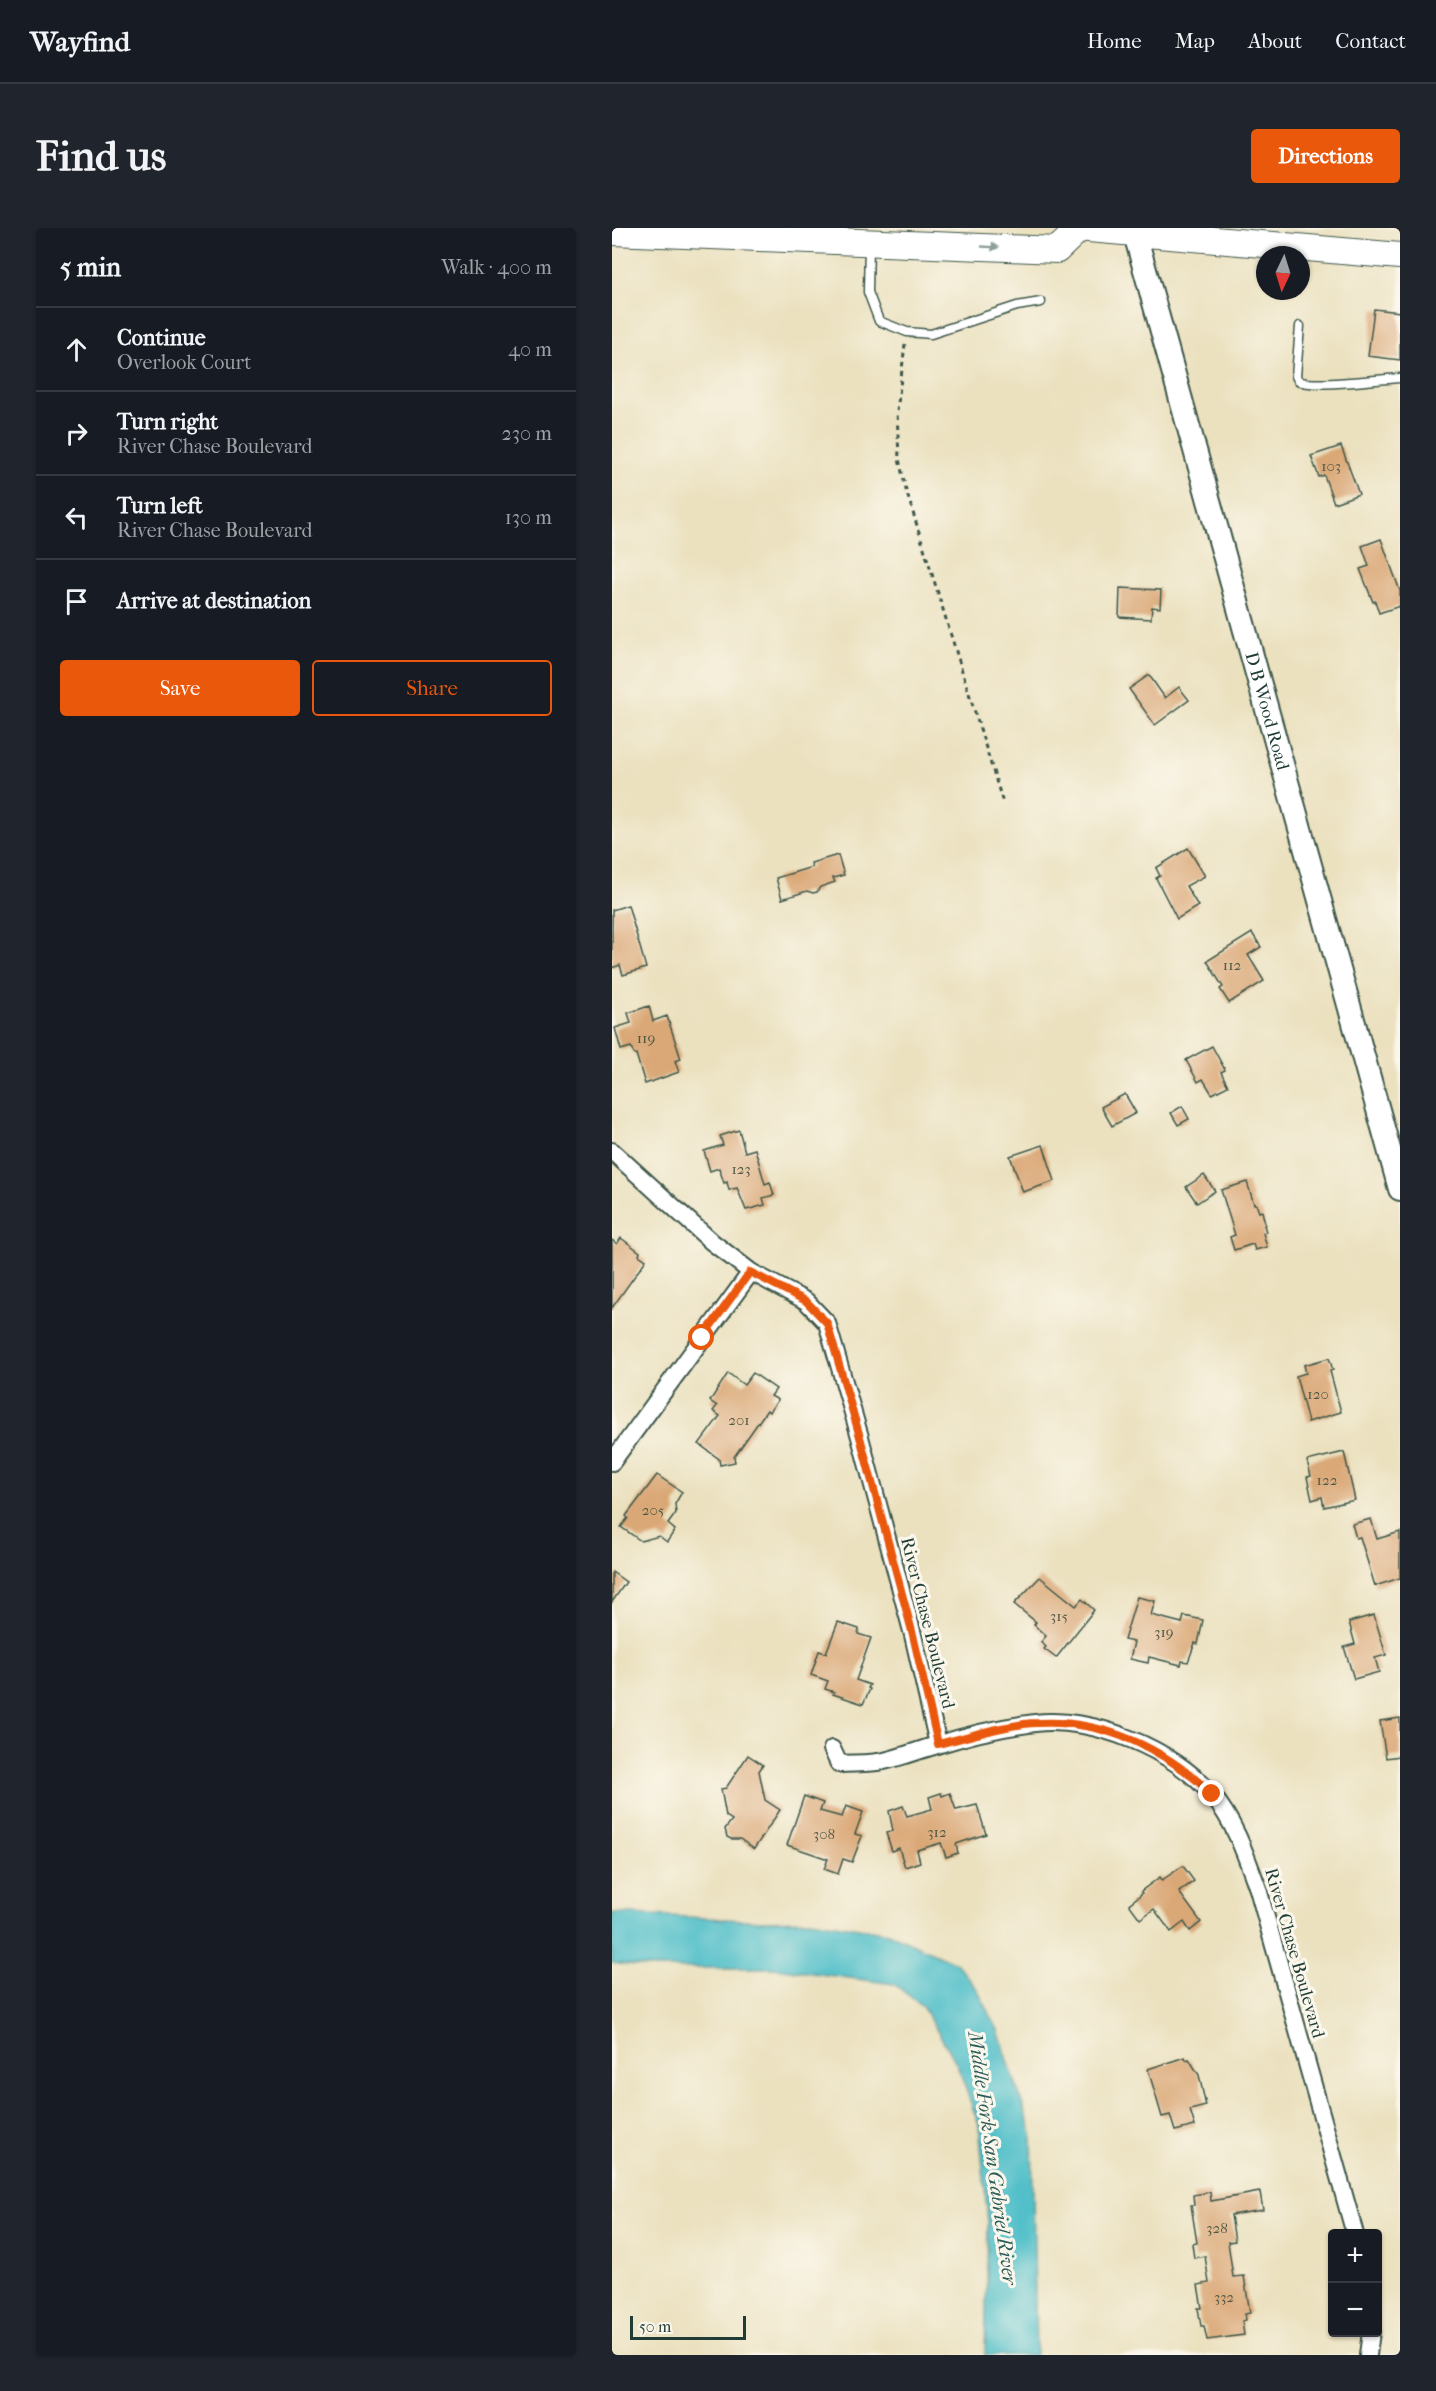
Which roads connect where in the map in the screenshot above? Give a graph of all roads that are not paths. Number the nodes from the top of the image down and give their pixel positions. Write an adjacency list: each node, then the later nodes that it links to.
1 (1078, 228): 3 (main road); 4 (main road, one-way to 1)
2 (612, 232): 4 (main road)
3 (1135, 234): 5 (main road); 10 (main road, D B Wood Road)
4 (869, 241): 6 (lane)
5 (1400, 256)
6 (1041, 302)
7 (1300, 326): 8 (lane)
8 (1400, 378)
9 (612, 1151): 11 (street, River Chase Boulevard)
10 (1400, 1189)
11 (750, 1272): 12 (street); 13 (street, River Chase Boulevard)
12 (612, 1462)
13 (938, 1744): 14 (street); 15 (street, River Chase Boulevard)
14 (832, 1749)
15 (1354, 2229)
16 (1370, 2337): 17 (street)
17 (1368, 2355)

